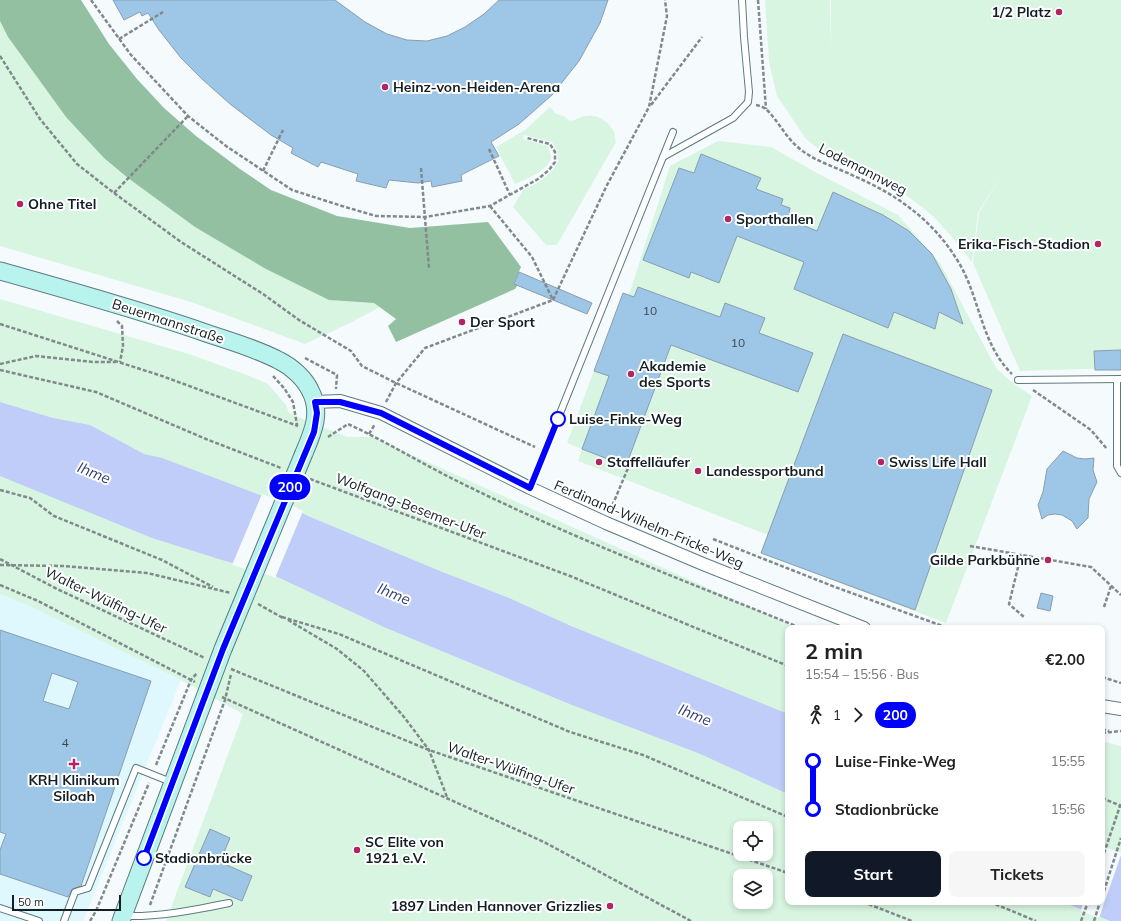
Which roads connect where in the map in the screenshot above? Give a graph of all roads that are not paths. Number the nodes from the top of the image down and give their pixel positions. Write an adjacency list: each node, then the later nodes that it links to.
1 (742, 0): 3 (lane)
2 (673, 132): 3 (lane)
3 (663, 156): 9 (lane)
4 (0, 271): 7 (street, Beuermannstraße)
5 (1119, 379): 6 (lane); 8 (lane)
6 (1018, 380)
7 (315, 402): 9 (street, Ferdinand-Wilhelm-Fricke-Weg); 13 (street, bridge)
8 (1121, 473)
9 (530, 488): 10 (street, Ferdinand-Wilhelm-Fricke-Weg)
10 (856, 625)
11 (1105, 706): 12 (street)
12 (1121, 709)
13 (173, 782): 16 (street); 18 (lane)
14 (229, 903): 16 (lane)
15 (0, 908): 17 (lane)
16 (122, 919)
17 (40, 921)
18 (64, 921)

